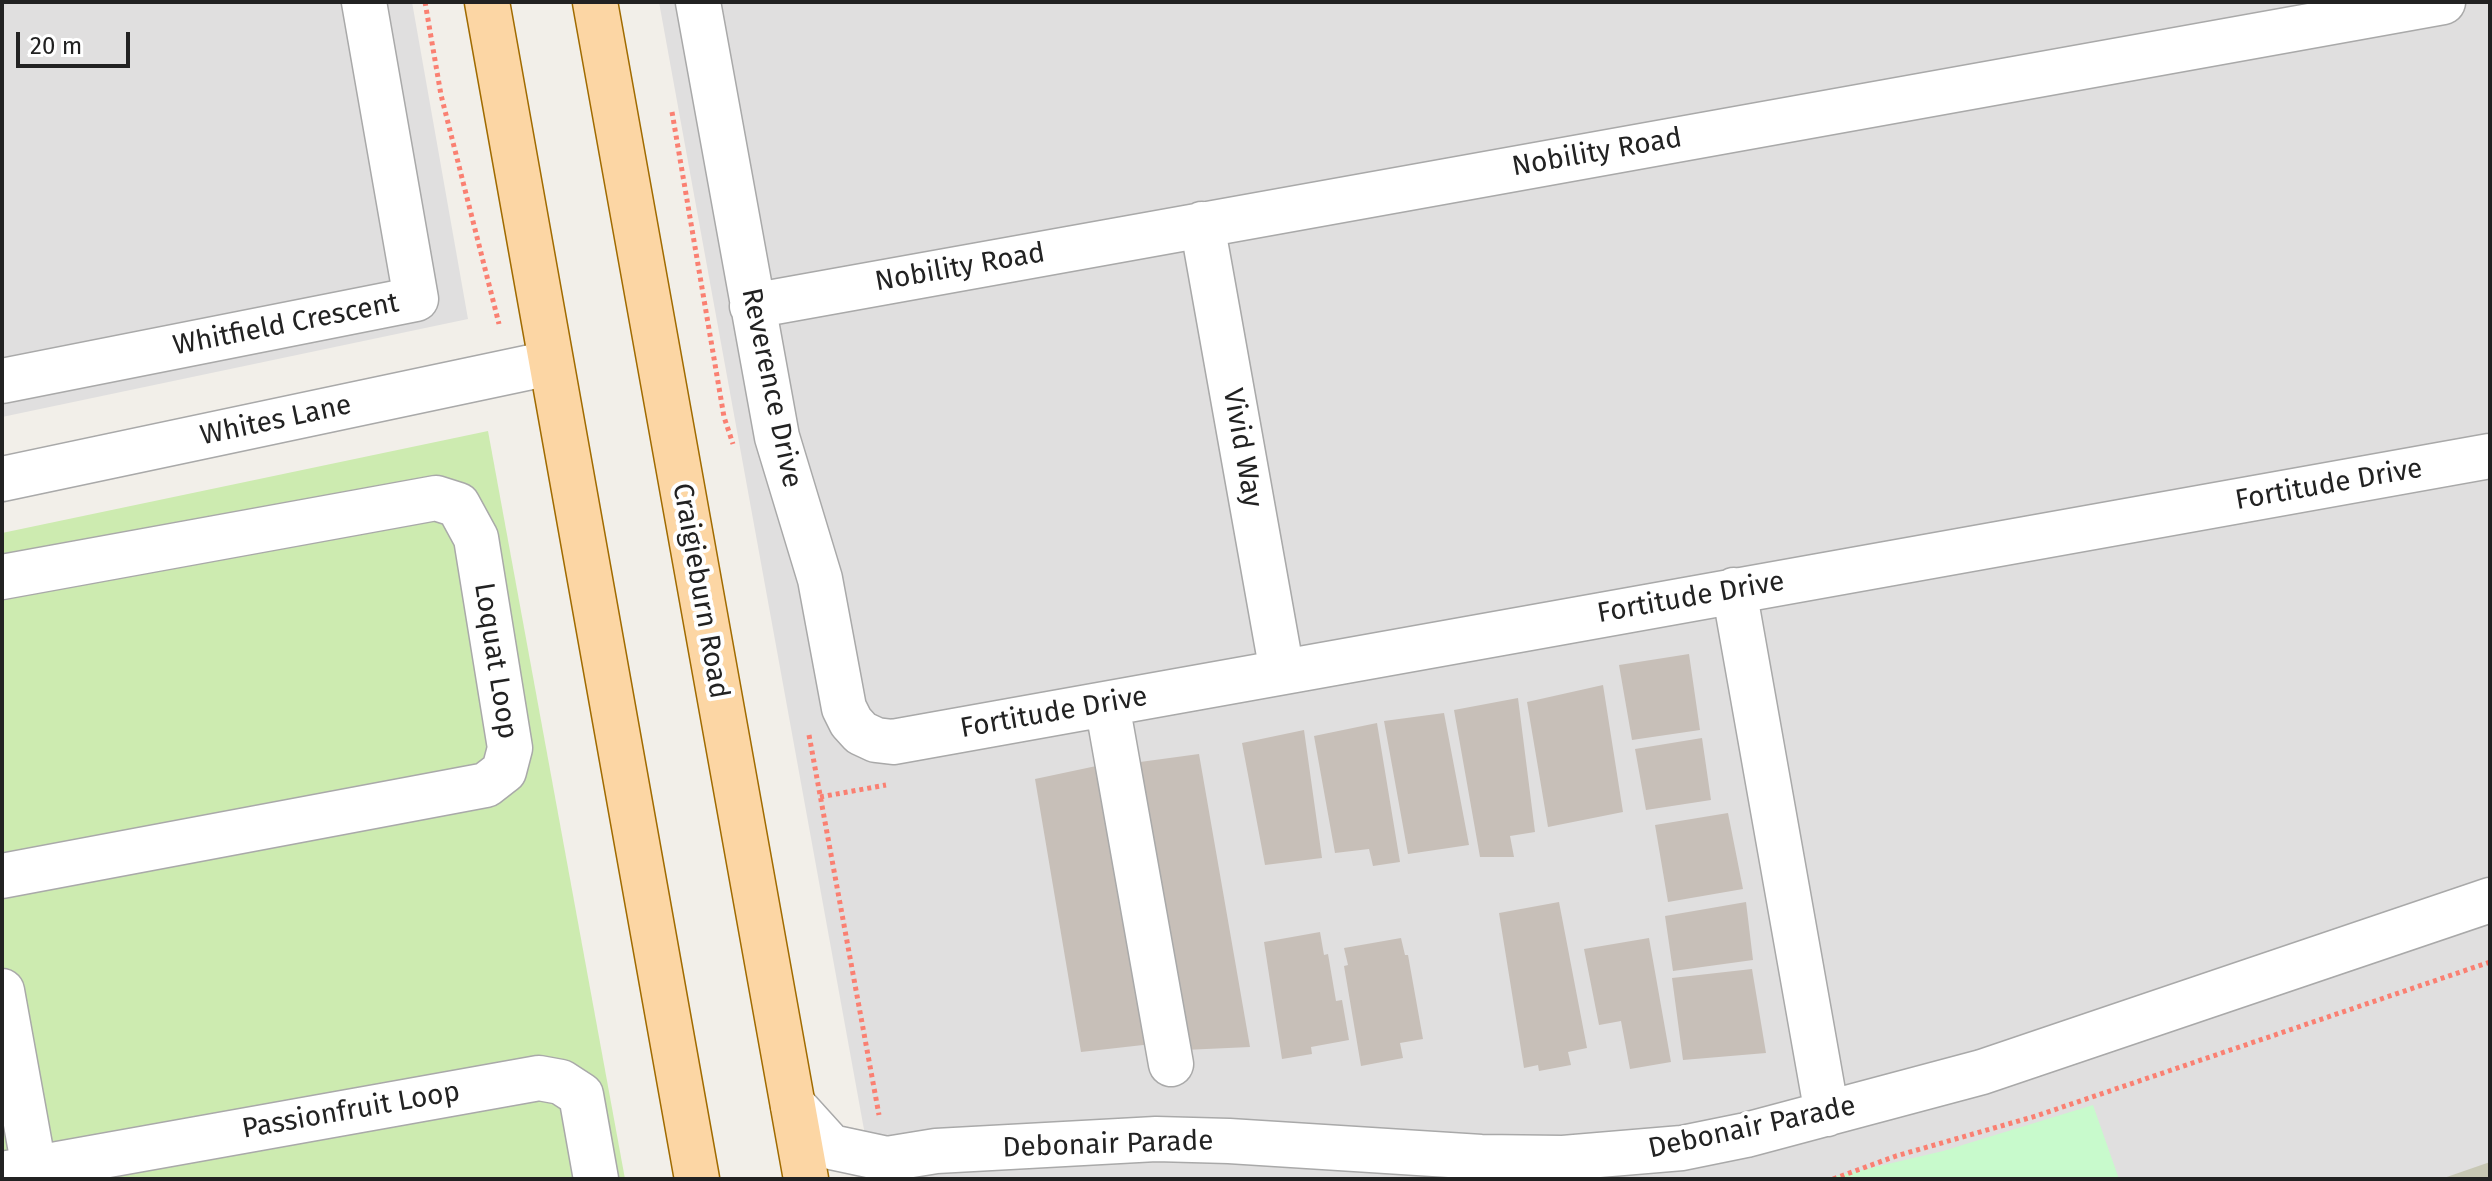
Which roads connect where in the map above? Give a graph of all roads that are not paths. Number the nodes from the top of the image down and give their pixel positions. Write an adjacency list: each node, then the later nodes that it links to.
1 (364, 2): 9 (street, Whitfield Crescent)
2 (487, 2): 8 (main road)
3 (595, 2): 21 (main road, Craigieburn Road)
4 (698, 2): 7 (street, Reverence Drive)
5 (2443, 2): 6 (street, Nobility Road)
6 (1202, 224): 7 (street, Nobility Road); 14 (street, Vivid Way)
7 (752, 306): 16 (street, Reverence Drive)
8 (550, 363): 11 (street, Whites Lane); 26 (main road)
9 (2, 381)
10 (2490, 456): 13 (street, Fortitude Drive)
11 (2, 479)
12 (2, 577): 17 (street, Loquat Loop)
13 (1734, 590): 14 (street, Fortitude Drive); 22 (street)
14 (1282, 672): 15 (street, Fortitude Drive)
15 (1107, 704): 16 (street, Fortitude Drive); 20 (street)
16 (893, 742)
17 (2, 876)
18 (2490, 900): 22 (street, Debonair Parade)
19 (2, 991): 24 (street)
20 (1171, 1064)
21 (793, 1105): 23 (street); 27 (main road, Craigieburn Road)
22 (1827, 1114): 23 (street, Debonair Parade)
23 (871, 1169)
24 (24, 1174): 25 (street, Passionfruit Loop)
25 (596, 1179)
26 (697, 1179)
27 (806, 1179)

